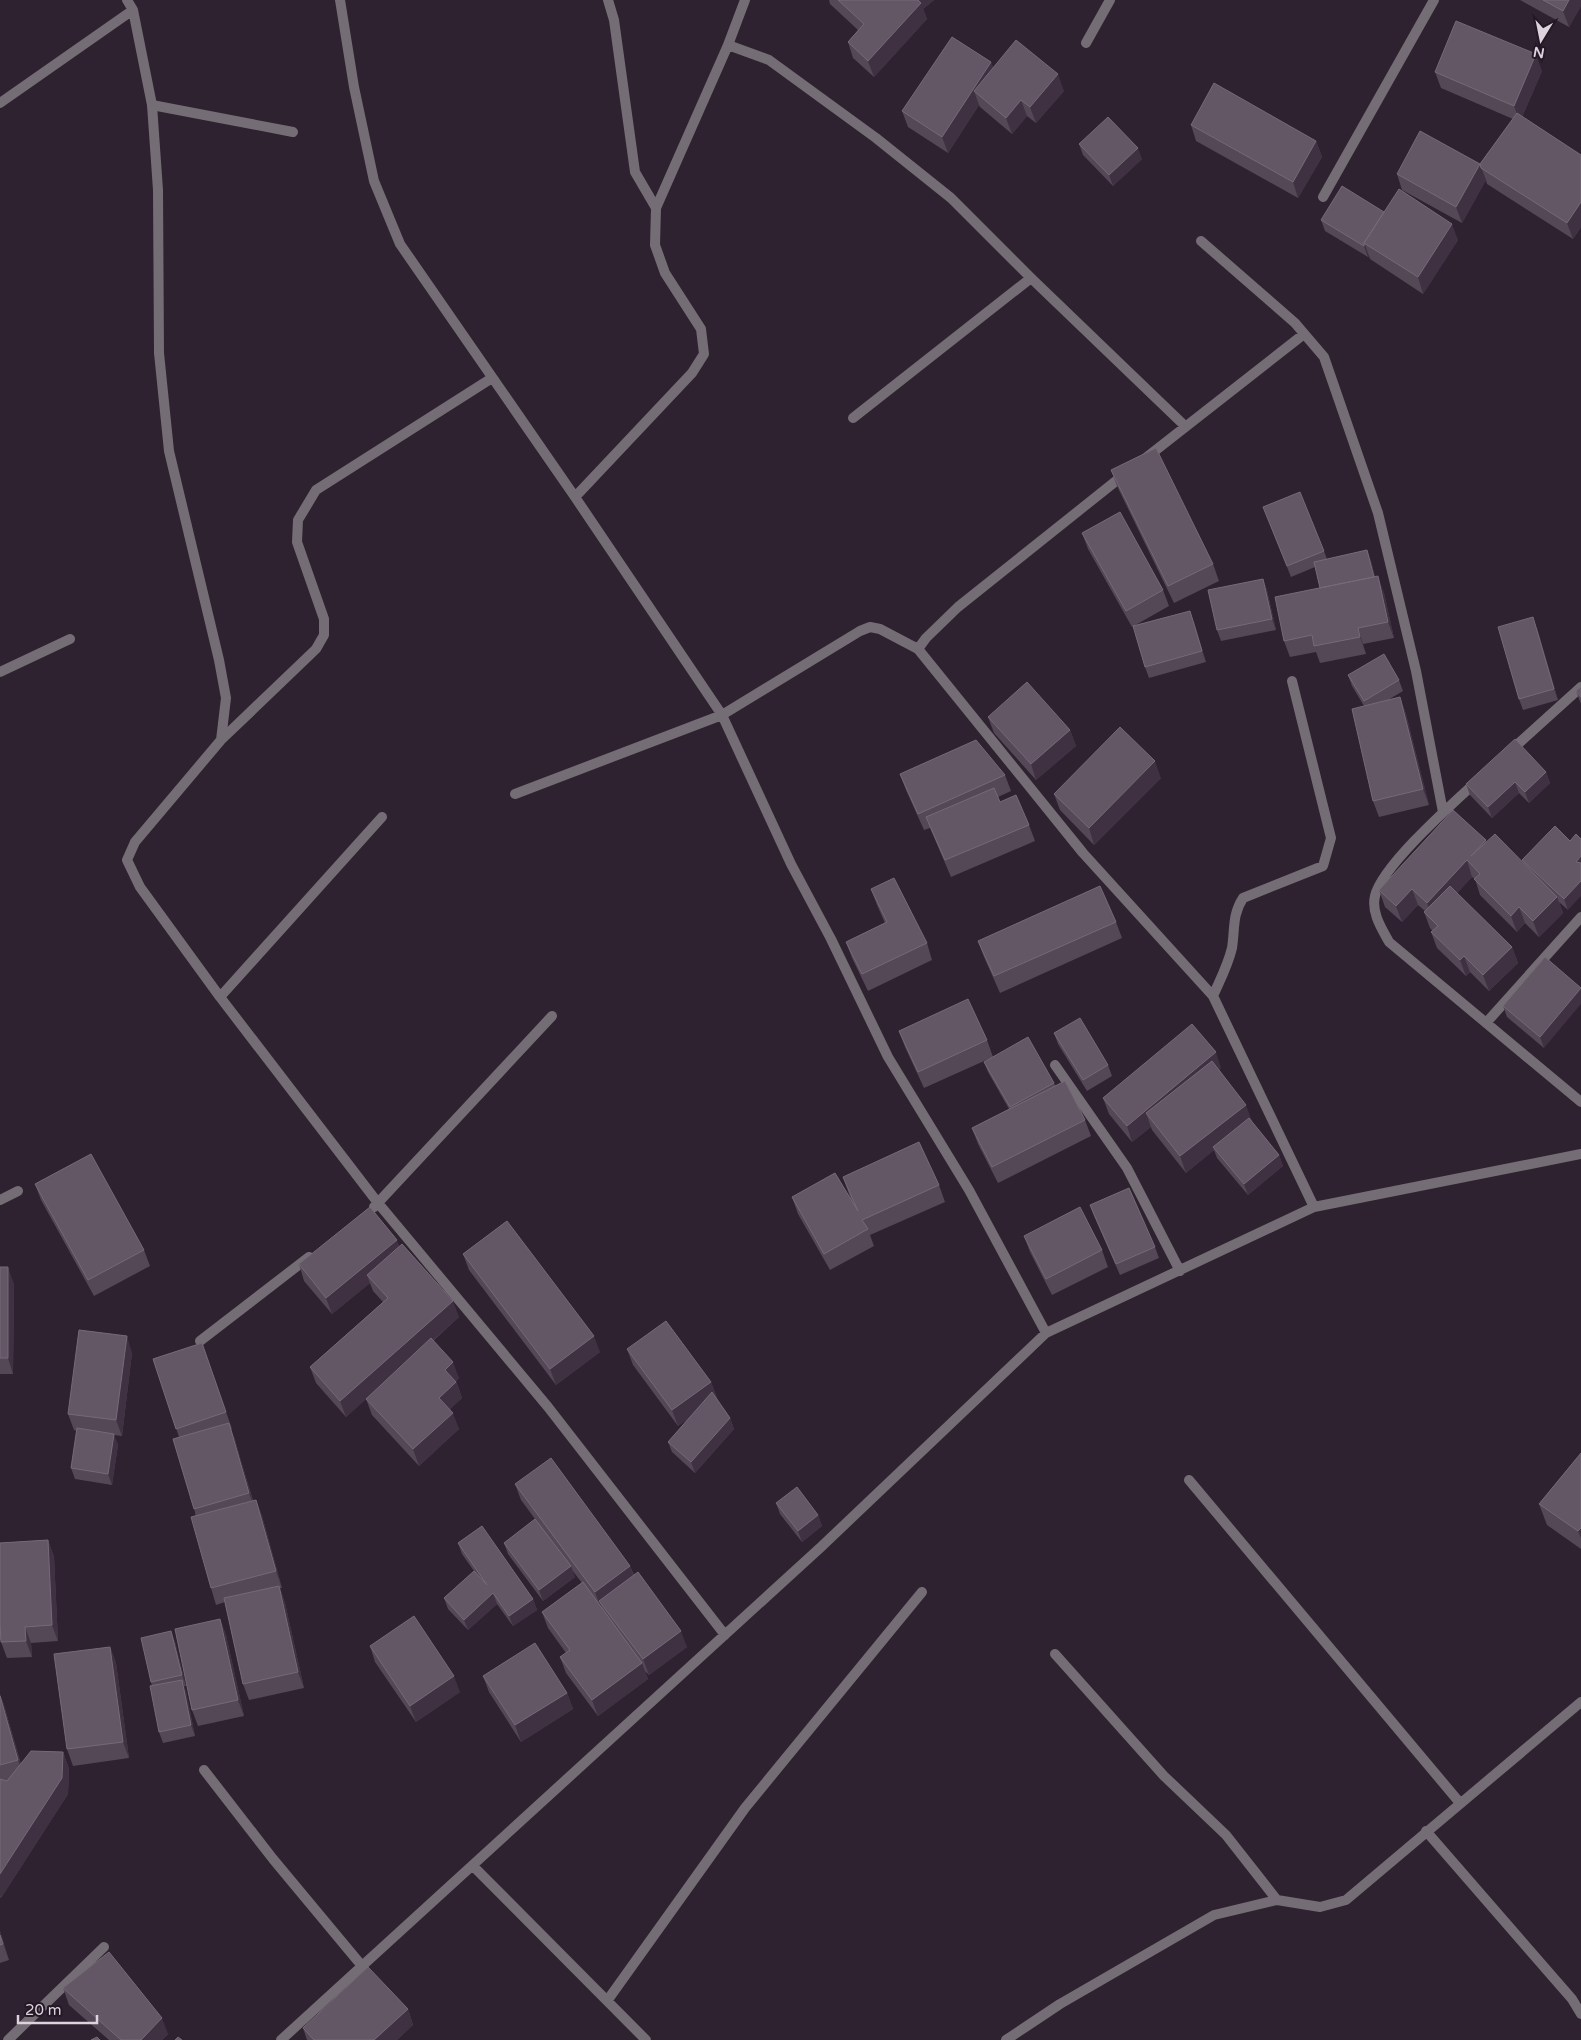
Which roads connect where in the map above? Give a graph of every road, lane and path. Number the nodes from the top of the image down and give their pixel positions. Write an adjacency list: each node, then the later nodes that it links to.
1 (127, 0): 7 (street)
2 (340, 0): 18 (street)
3 (608, 0): 14 (street)
4 (745, 0): 9 (street)
5 (1110, 0): 8 (street)
6 (1434, 0): 13 (street)
7 (133, 10): 10 (street); 11 (street)
8 (1086, 43)
9 (728, 45): 14 (street); 16 (street)
10 (0, 103)
11 (152, 105): 12 (street); 28 (street)
12 (293, 132)
13 (1323, 197)
14 (656, 208): 21 (street)
15 (1201, 241): 17 (street)
16 (1031, 278): 19 (street); 20 (street)
17 (1304, 334): 20 (street); 32 (street)
18 (492, 378): 21 (street); 28 (street)
19 (853, 418)
20 (1186, 426): 23 (street)
21 (575, 497): 27 (street)
22 (70, 638): 24 (street)
23 (918, 649): 27 (street); 36 (street)
24 (0, 672)
25 (1292, 681): 36 (street)
26 (1581, 688): 29 (street)
27 (722, 715): 31 (street); 49 (street)
28 (221, 740): 35 (street)
29 (1501, 760)
30 (1486, 773): 32 (street)
31 (515, 794)
32 (1443, 812): 38 (street)
33 (382, 817): 35 (street)
34 (1581, 917): 38 (street)
35 (220, 996): 44 (street)
36 (1212, 996): 45 (street)
37 (552, 1016): 44 (street)
38 (1486, 1023): 40 (street)
39 (1055, 1065): 48 (street)
40 (1581, 1102)
41 (1581, 1154): 45 (street)
42 (18, 1191): 43 (street)
43 (0, 1200)
44 (378, 1204): 46 (street); 53 (street)
45 (1314, 1207): 48 (street)
46 (363, 1216)
47 (316, 1251): 50 (street)
48 (1180, 1271): 49 (street)
49 (1046, 1333): 53 (street)
50 (200, 1341)
51 (1189, 1480): 57 (street)
52 (922, 1592): 63 (street)
53 (725, 1635): 59 (street)
54 (1055, 1654): 60 (street)
55 (1581, 1702): 57 (street)
56 (204, 1770): 62 (street)
57 (1460, 1803): 58 (street)
58 (1426, 1831): 60 (street); 64 (street)
59 (473, 1866): 62 (street); 63 (street)
60 (1278, 1900): 68 (street)
61 (104, 1947): 65 (street)
62 (362, 1966): 66 (street)
63 (607, 2000): 67 (street)
64 (1581, 2014)
65 (8, 2040)
66 (281, 2040)
67 (646, 2040)
68 (1006, 2040)

